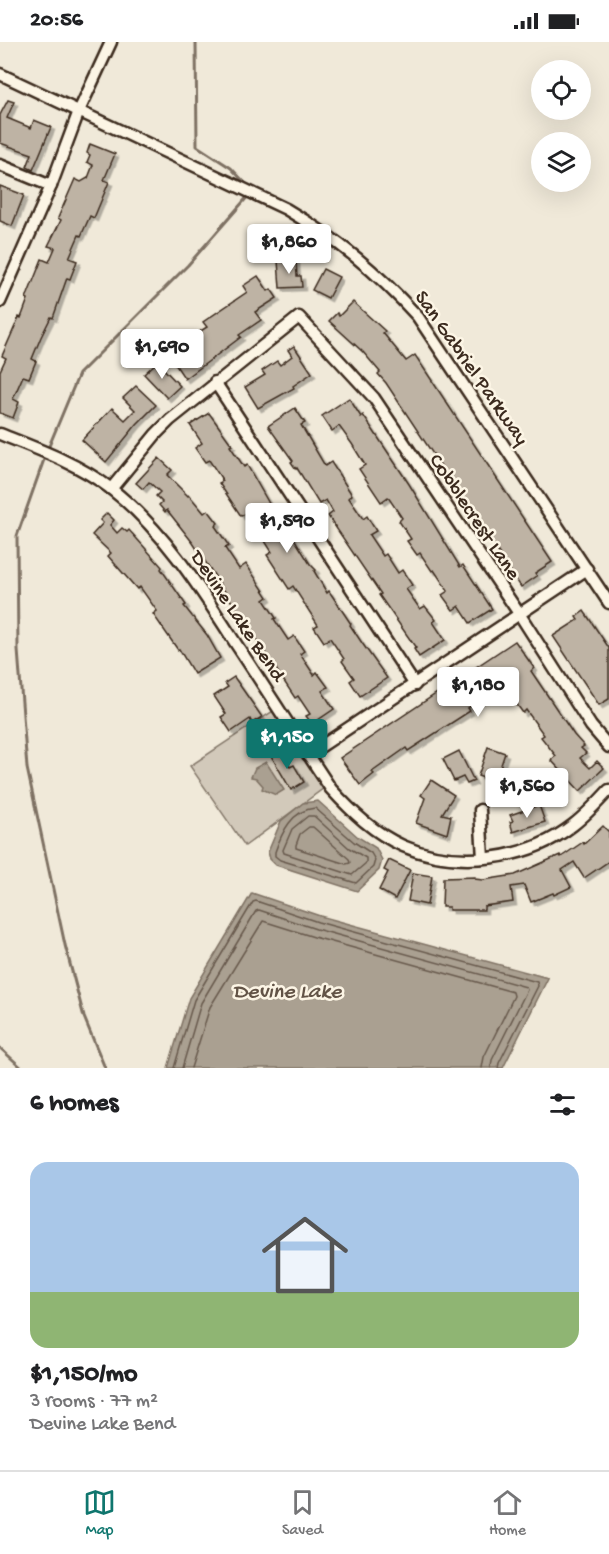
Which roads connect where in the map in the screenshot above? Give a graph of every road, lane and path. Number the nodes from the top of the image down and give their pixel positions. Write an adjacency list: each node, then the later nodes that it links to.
1 (111, 42): 3 (street)
2 (0, 74): 3 (street, San Gabriel Parkway)
3 (79, 111): 5 (street); 10 (street, San Gabriel Parkway)
4 (0, 165): 5 (street)
5 (51, 186): 6 (street)
6 (0, 301)
7 (216, 382): 9 (street); 12 (street, Cobblecrest Lane); 13 (street)
8 (0, 434): 9 (street, Devine Lake Bend)
9 (111, 489): 15 (street, Devine Lake Bend)
10 (586, 569): 11 (street, San Gabriel Parkway); 12 (street)
11 (609, 603)
12 (520, 615): 13 (street); 14 (street, Cobblecrest Lane)
13 (415, 685): 15 (street)
14 (609, 747)
15 (308, 755): 18 (street, Devine Lake Bend)
16 (609, 790): 18 (street, Devine Lake Bend)
17 (480, 810): 18 (street)
18 (483, 858)

